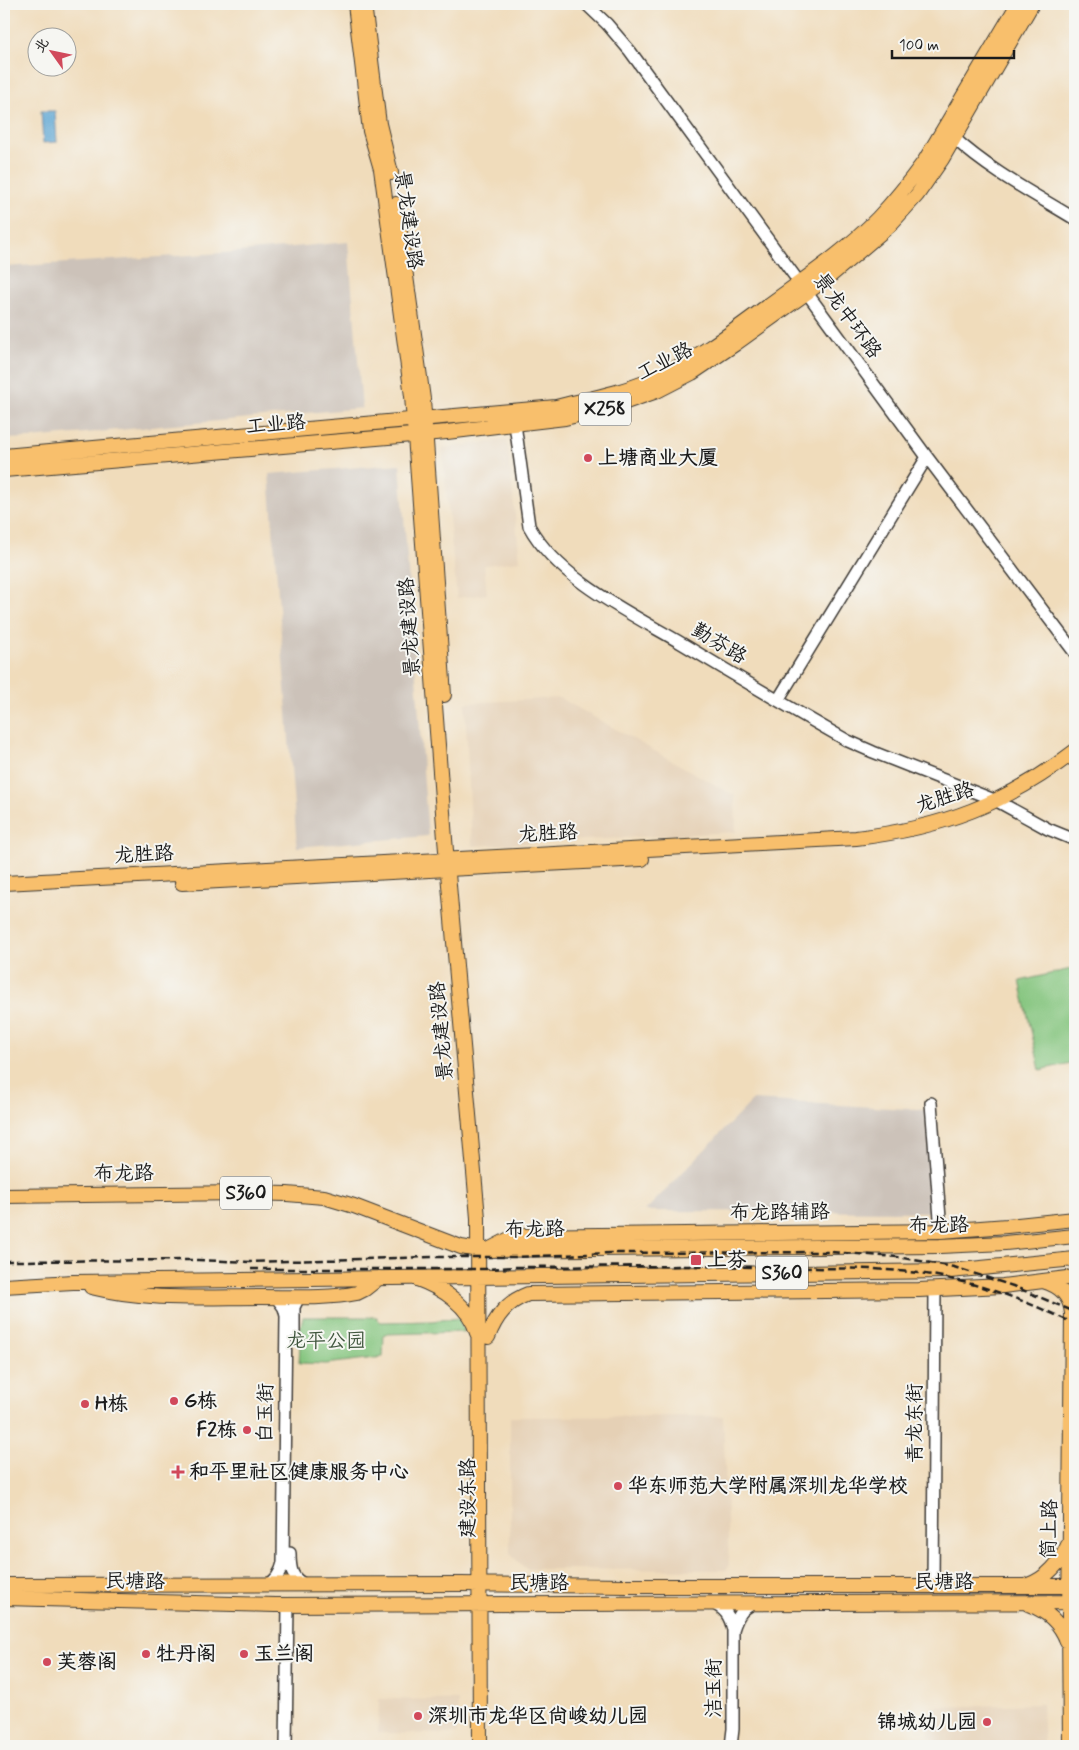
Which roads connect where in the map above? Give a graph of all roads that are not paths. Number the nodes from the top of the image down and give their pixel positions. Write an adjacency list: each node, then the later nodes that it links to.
1 (354, 4): 9 (main road, 景龙建设路)
2 (364, 4): 9 (main road, 景龙建设路)
3 (586, 4): 8 (street, 景龙中环路)
4 (1018, 4): 8 (main road, 工业路 / X258)
5 (1032, 4): 6 (main road, 工业路 / X258)
6 (954, 138): 7 (street); 8 (main road, 工业路 / X258)
7 (1075, 219)
8 (803, 288): 9 (main road, 工业路 / X258); 10 (main road, 工业路 / X258); 13 (street, 景龙中环路)
9 (419, 419): 11 (main road, 景龙建设路); 12 (main road, 工业路 / X258)
10 (515, 424): 11 (main road, 工业路 / X258); 16 (street, 勤芬路)
11 (421, 434): 14 (main road, 工业路 / X258); 21 (main road, 景龙建设路)
12 (4, 456)
13 (927, 457): 15 (street, 景龙中环路); 16 (street)
14 (4, 470)
15 (1075, 654)
16 (778, 700): 19 (street, 勤芬路)
17 (1075, 752): 19 (main road, 龙胜路)
18 (1075, 762): 19 (main road, 龙胜路)
19 (1002, 803): 20 (street, 勤芬路); 21 (main road, 龙胜路)
20 (1075, 840)
21 (452, 865): 22 (main road, 龙胜路); 23 (main road, 龙胜路); 29 (main road, 景龙建设路)
22 (4, 882)
23 (4, 892)
24 (932, 1103): 27 (street)
25 (4, 1196): 29 (main road, 布龙路 / S360)
26 (1075, 1219): 27 (main road, 布龙路辅路)
27 (941, 1230): 29 (main road, 布龙路辅路)
28 (1075, 1236): 29 (main road, 布龙路 / S360)
29 (483, 1250): 33 (main road, 建设东路)
30 (1075, 1259): 31 (main road, S360)
31 (789, 1273): 33 (main road, S360); 40 (main road)
32 (1075, 1276): 36 (main road)
33 (483, 1277): 35 (main road, S360); 41 (main road); 44 (main road, 建设东路)
34 (379, 1278): 35 (main road, S360); 37 (main road, S360); 43 (main road)
35 (412, 1278): 44 (main road)
36 (1042, 1280): 39 (main road); 45 (main road, 简上路)
37 (73, 1282): 38 (main road, S360); 42 (main road)
38 (4, 1286)
39 (935, 1289): 40 (main road); 51 (street, 青龙东街)
40 (838, 1290): 41 (main road)
41 (528, 1294): 44 (main road)
42 (276, 1297): 43 (main road); 48 (street, 白玉街)
43 (298, 1297): 49 (street, 白玉街)
44 (484, 1340): 46 (main road, 建设东路)
45 (1070, 1539): 50 (main road, 简上路); 52 (main road)
46 (484, 1584): 49 (main road, 民塘路); 51 (main road, 民塘路); 58 (main road, 建设东路)
47 (4, 1585): 48 (main road, 民塘路)
48 (265, 1585): 49 (main road, 民塘路)
49 (307, 1585)
50 (1072, 1586): 52 (main road, 民塘路); 57 (main road, 简上路)
51 (933, 1587): 52 (main road, 民塘路)
52 (1021, 1587)
53 (4, 1598): 59 (main road, 民塘路)
54 (707, 1602): 55 (main road, 民塘路); 58 (main road, 民塘路); 60 (street)
55 (758, 1602): 56 (main road, 民塘路); 60 (street)
56 (1020, 1602): 57 (main road, 民塘路); 61 (main road)
57 (1072, 1602): 61 (main road, 简上路)
58 (484, 1603): 59 (main road, 民塘路); 63 (main road, 建设东路); 64 (main road, 建设东路)
59 (288, 1605): 62 (street)
60 (733, 1630): 65 (street, 洁玉街)
61 (1069, 1649): 66 (main road, 简上路)
62 (286, 1746)
63 (480, 1746)
64 (489, 1746)
65 (731, 1746)
66 (1070, 1746)

